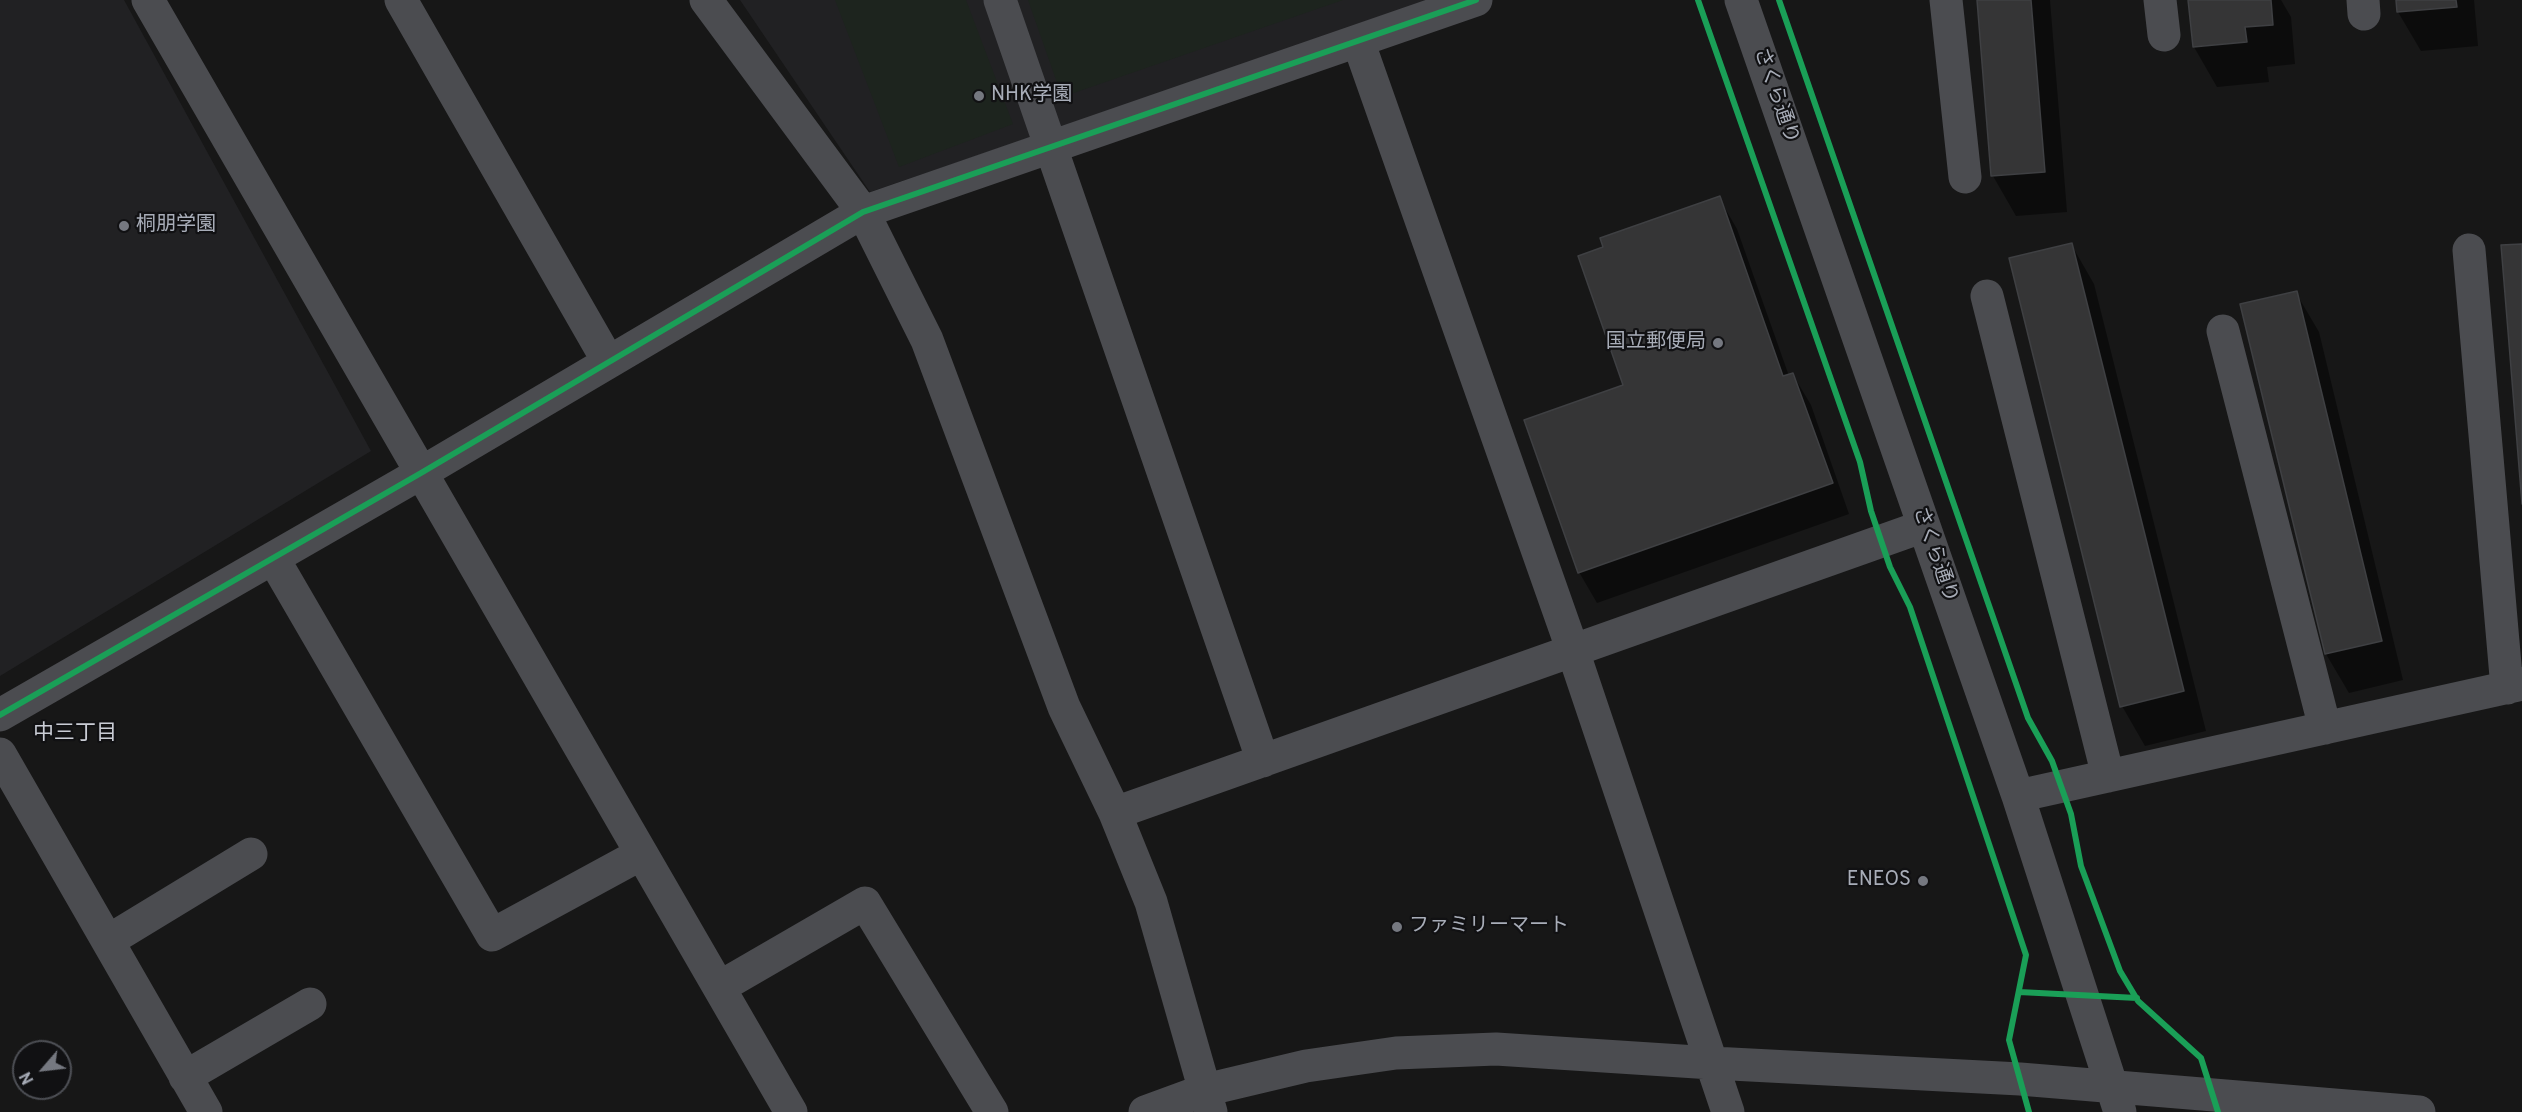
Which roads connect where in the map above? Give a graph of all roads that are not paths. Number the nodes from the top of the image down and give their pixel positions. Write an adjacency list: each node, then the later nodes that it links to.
1 (148, 0): 18 (street)
2 (401, 0): 17 (street)
3 (706, 0): 13 (street)
4 (1000, 0): 11 (street)
5 (1476, 0): 10 (street)
6 (1742, 0): 19 (street, さくら通り)
7 (1946, 0): 12 (street)
8 (2160, 0): 9 (street)
9 (2164, 35)
10 (1358, 41): 11 (street); 21 (street)
11 (1051, 147): 13 (street); 26 (street)
12 (1965, 177)
13 (863, 212): 17 (street); 29 (street)
14 (2469, 250): 22 (street)
15 (1987, 296): 27 (street)
16 (2223, 331): 24 (street)
17 (608, 361): 18 (street)
18 (421, 474): 20 (street); 31 (street)
19 (1924, 526): 21 (street); 28 (street, さくら通り)
20 (273, 558): 23 (street); 31 (street)
21 (1573, 651): 26 (street); 35 (street)
22 (2515, 686): 24 (street)
23 (0, 715)
24 (2325, 728): 27 (street)
25 (0, 754): 32 (street)
26 (1263, 761): 29 (street)
27 (2108, 776): 28 (street)
28 (2018, 796): 37 (street, さくら通り)
29 (1115, 813): 38 (street)
30 (251, 854): 32 (street)
31 (641, 854): 33 (street)
32 (108, 941): 36 (street)
33 (720, 987): 40 (street); 41 (street)
34 (310, 1004): 36 (street)
35 (1712, 1063): 37 (street); 38 (street); 43 (street)
36 (185, 1077): 39 (street)
37 (2115, 1100): 44 (street)
38 (1208, 1101): 42 (street)
39 (206, 1112)
40 (790, 1112)
41 (992, 1112)
42 (1144, 1112)
43 (1728, 1112)
44 (2419, 1112)

